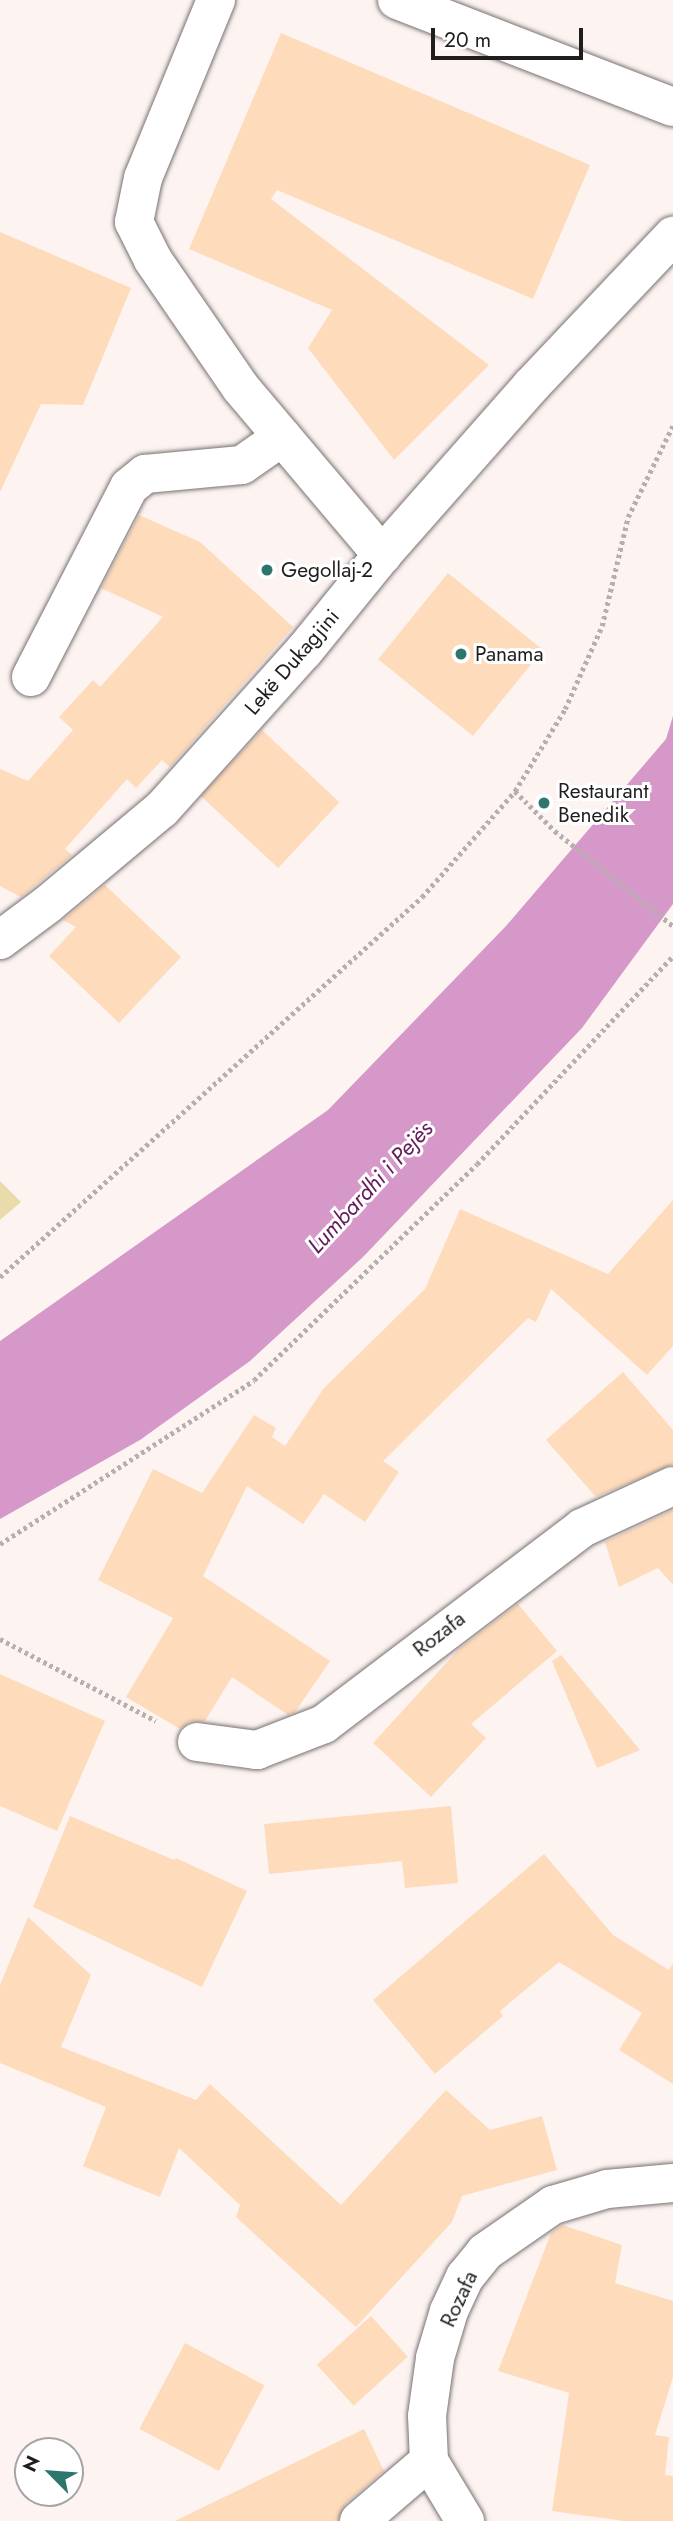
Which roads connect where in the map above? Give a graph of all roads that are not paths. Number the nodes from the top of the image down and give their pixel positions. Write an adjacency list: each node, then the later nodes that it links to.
1 (216, 0): 5 (street)
2 (397, 0): 3 (street)
3 (673, 107)
4 (673, 236): 6 (street, Lekë Dukagjini)
5 (282, 437): 6 (street); 7 (street)
6 (382, 555): 8 (street, Lekë Dukagjini)
7 (31, 677)
8 (0, 940)
9 (673, 1486): 10 (street, Rozafa)
10 (197, 1742)
11 (673, 2183): 12 (street, Rozafa)
12 (429, 2461): 13 (street); 14 (street)
13 (359, 2521)
14 (465, 2521)

